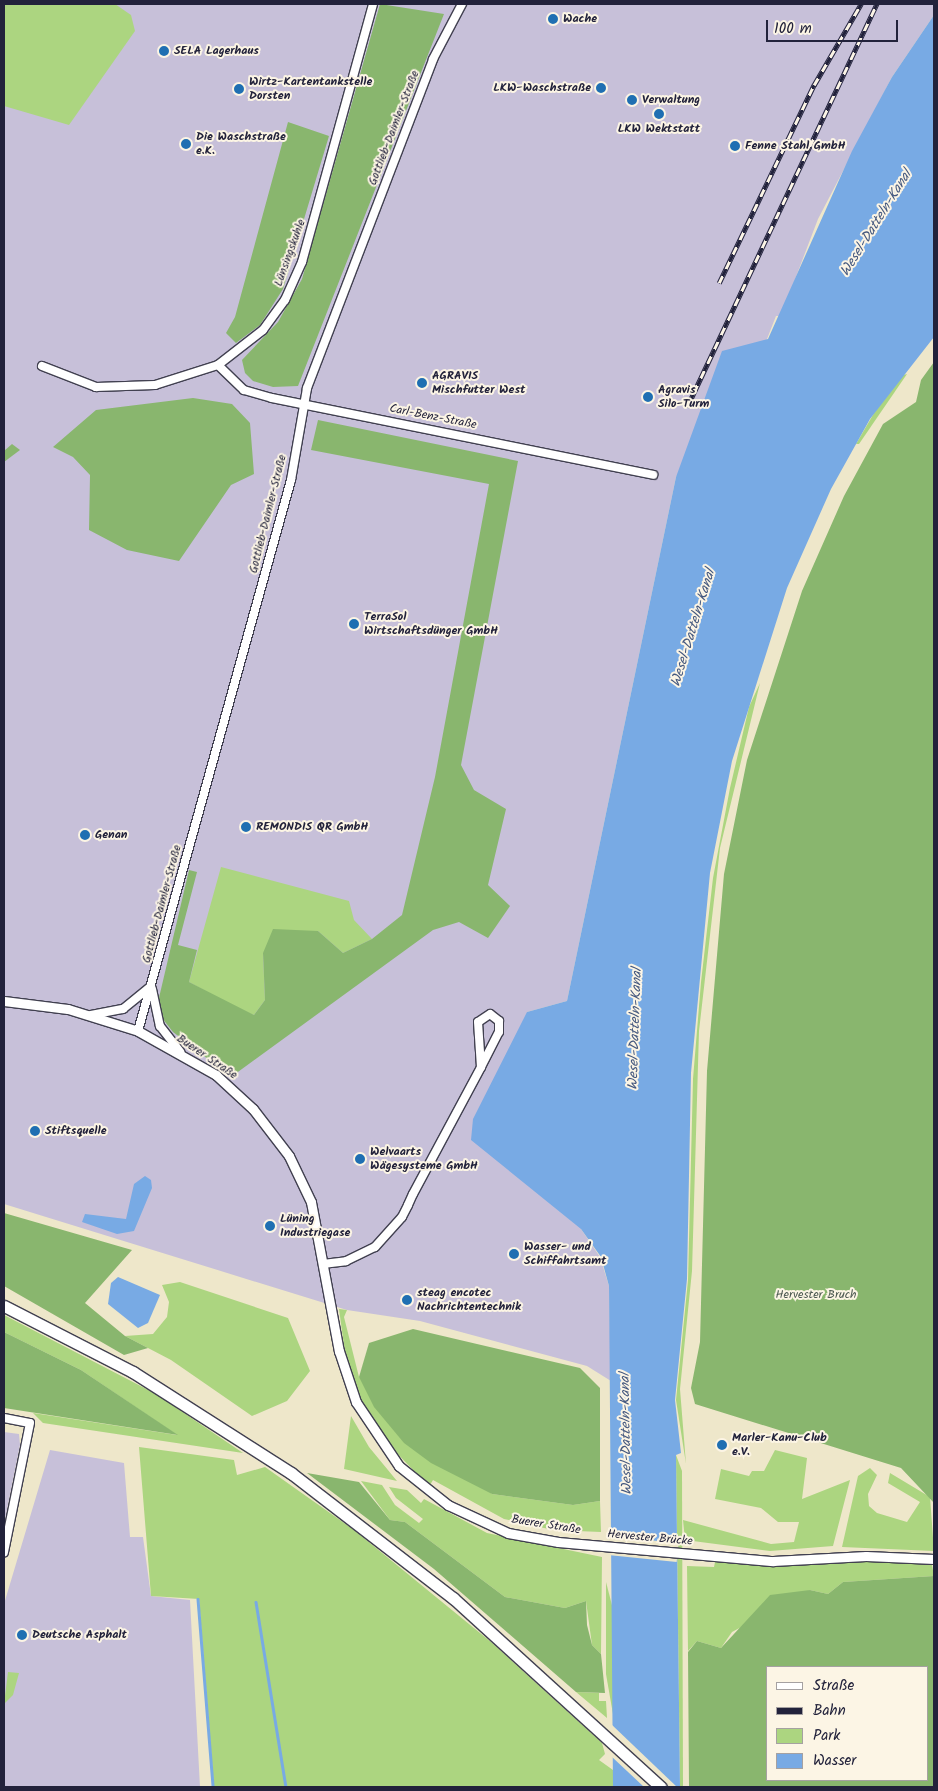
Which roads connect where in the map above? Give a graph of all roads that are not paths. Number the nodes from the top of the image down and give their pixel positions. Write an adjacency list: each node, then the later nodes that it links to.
1 (373, 4): 3 (street, Lünsingskuhle)
2 (462, 4): 5 (street, Gottlieb-Daimler-Straße)
3 (218, 365): 4 (street, Lünsingskuhle); 5 (street, Carl-Benz-Straße)
4 (42, 366)
5 (304, 404): 6 (street, Carl-Benz-Straße); 7 (street, Gottlieb-Daimler-Straße)
6 (653, 475)
7 (152, 986): 9 (street); 10 (street, Gottlieb-Daimler-Straße); 11 (street, Gottlieb-Daimler-Straße)
8 (4, 1001): 9 (street, Buerer Straße)
9 (92, 1015): 10 (street, Buerer Straße)
10 (138, 1031): 11 (street, Buerer Straße)
11 (180, 1052): 13 (street, Buerer Straße)
12 (480, 1067): 12 (street); 13 (street)
13 (324, 1264): 16 (street, Buerer Straße)
14 (4, 1306): 19 (main road)
15 (4, 1418): 17 (street)
16 (599, 1546): 18 (street, Hervester Brücke)
17 (4, 1552)
18 (934, 1560)
19 (661, 1787)

